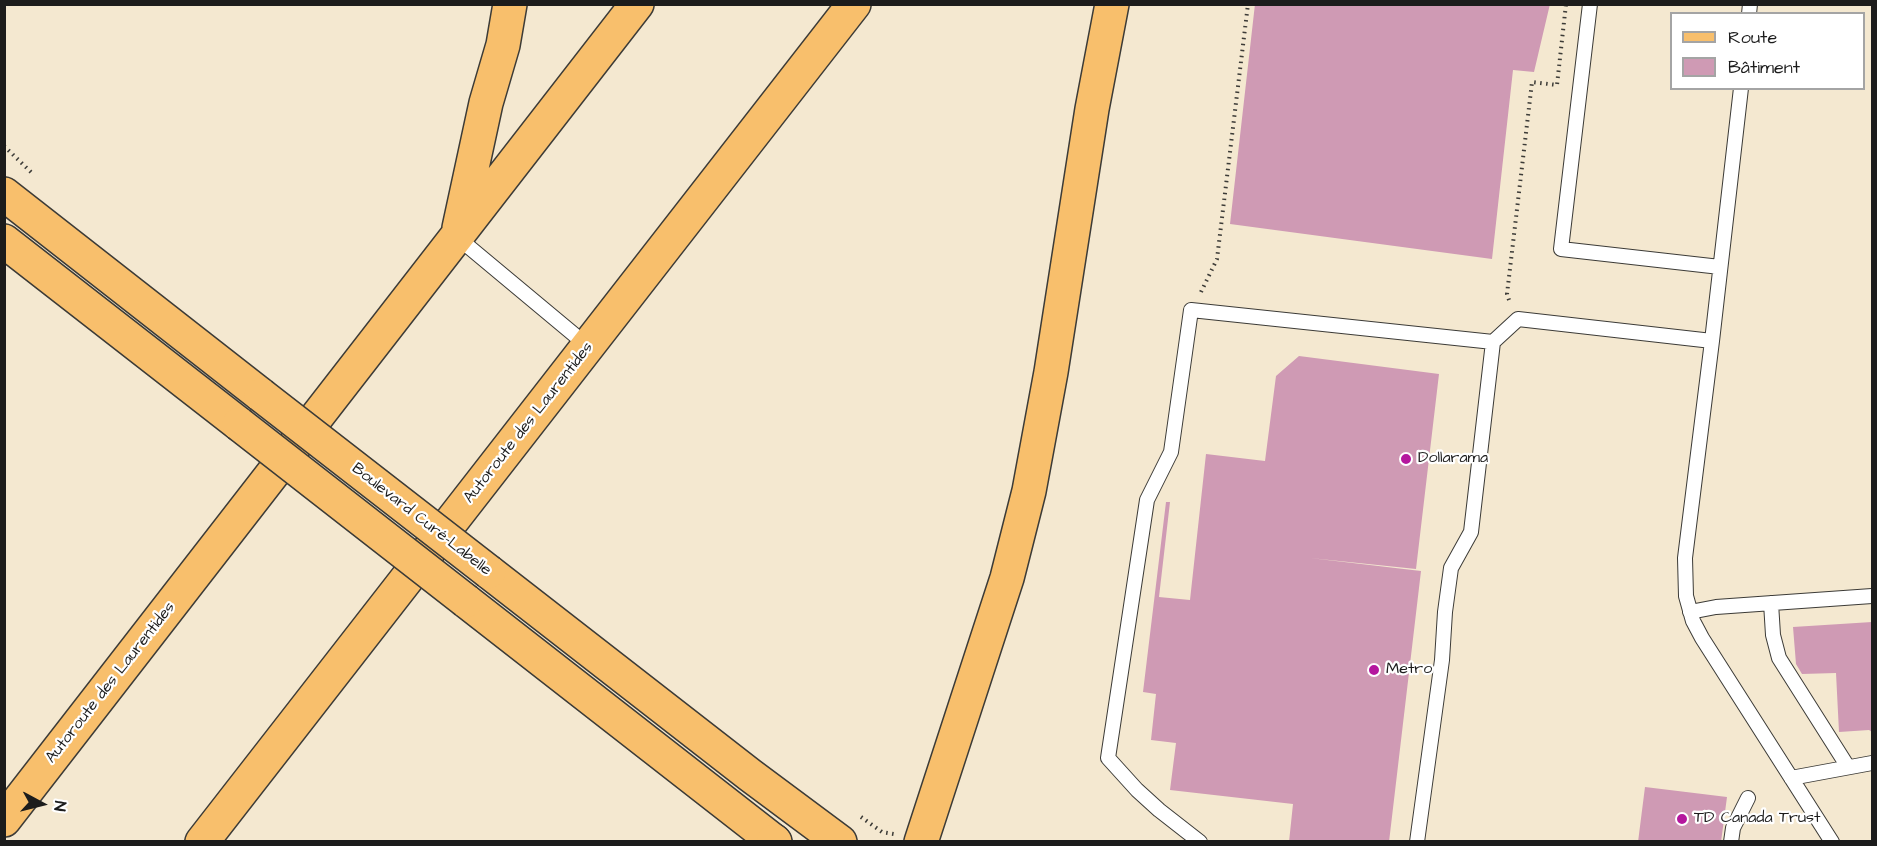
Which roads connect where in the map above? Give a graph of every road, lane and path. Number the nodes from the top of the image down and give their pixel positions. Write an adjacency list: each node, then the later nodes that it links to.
1 (510, 4): 10 (main road)
2 (637, 4): 10 (main road, Autoroute des Laurentides)
3 (854, 4): 17 (main road, Autoroute des Laurentides)
4 (1112, 4): 31 (main road)
5 (1248, 4): 14 (path)
6 (1566, 4): 13 (path)
7 (1590, 4): 12 (lane)
8 (1741, 90): 12 (lane)
9 (4, 194): 30 (main road, Boulevard Curé-Labelle, bridge)
10 (457, 237): 17 (lane); 26 (main road, Autoroute des Laurentides)
11 (4, 241): 27 (main road, bridge)
12 (1720, 267): 15 (lane)
13 (1507, 294)
14 (1191, 310): 16 (lane); 32 (lane)
15 (1712, 341): 16 (lane); 20 (lane)
16 (1493, 342): 33 (lane)
17 (589, 347): 22 (main road, Autoroute des Laurentides)
18 (1872, 597): 19 (lane)
19 (1771, 603): 20 (lane); 23 (lane)
20 (1690, 612): 24 (lane)
21 (1872, 764): 23 (lane)
22 (262, 765): 28 (main road, Autoroute des Laurentides); 29 (main road)
23 (1848, 767): 24 (lane)
24 (1791, 778): 35 (lane)
25 (1748, 798): 34 (lane)
26 (4, 820)
27 (775, 841)
28 (202, 842)
29 (216, 842)
30 (840, 842)
31 (921, 842)
32 (1200, 842)
33 (1417, 842)
34 (1731, 842)
35 (1832, 842)

